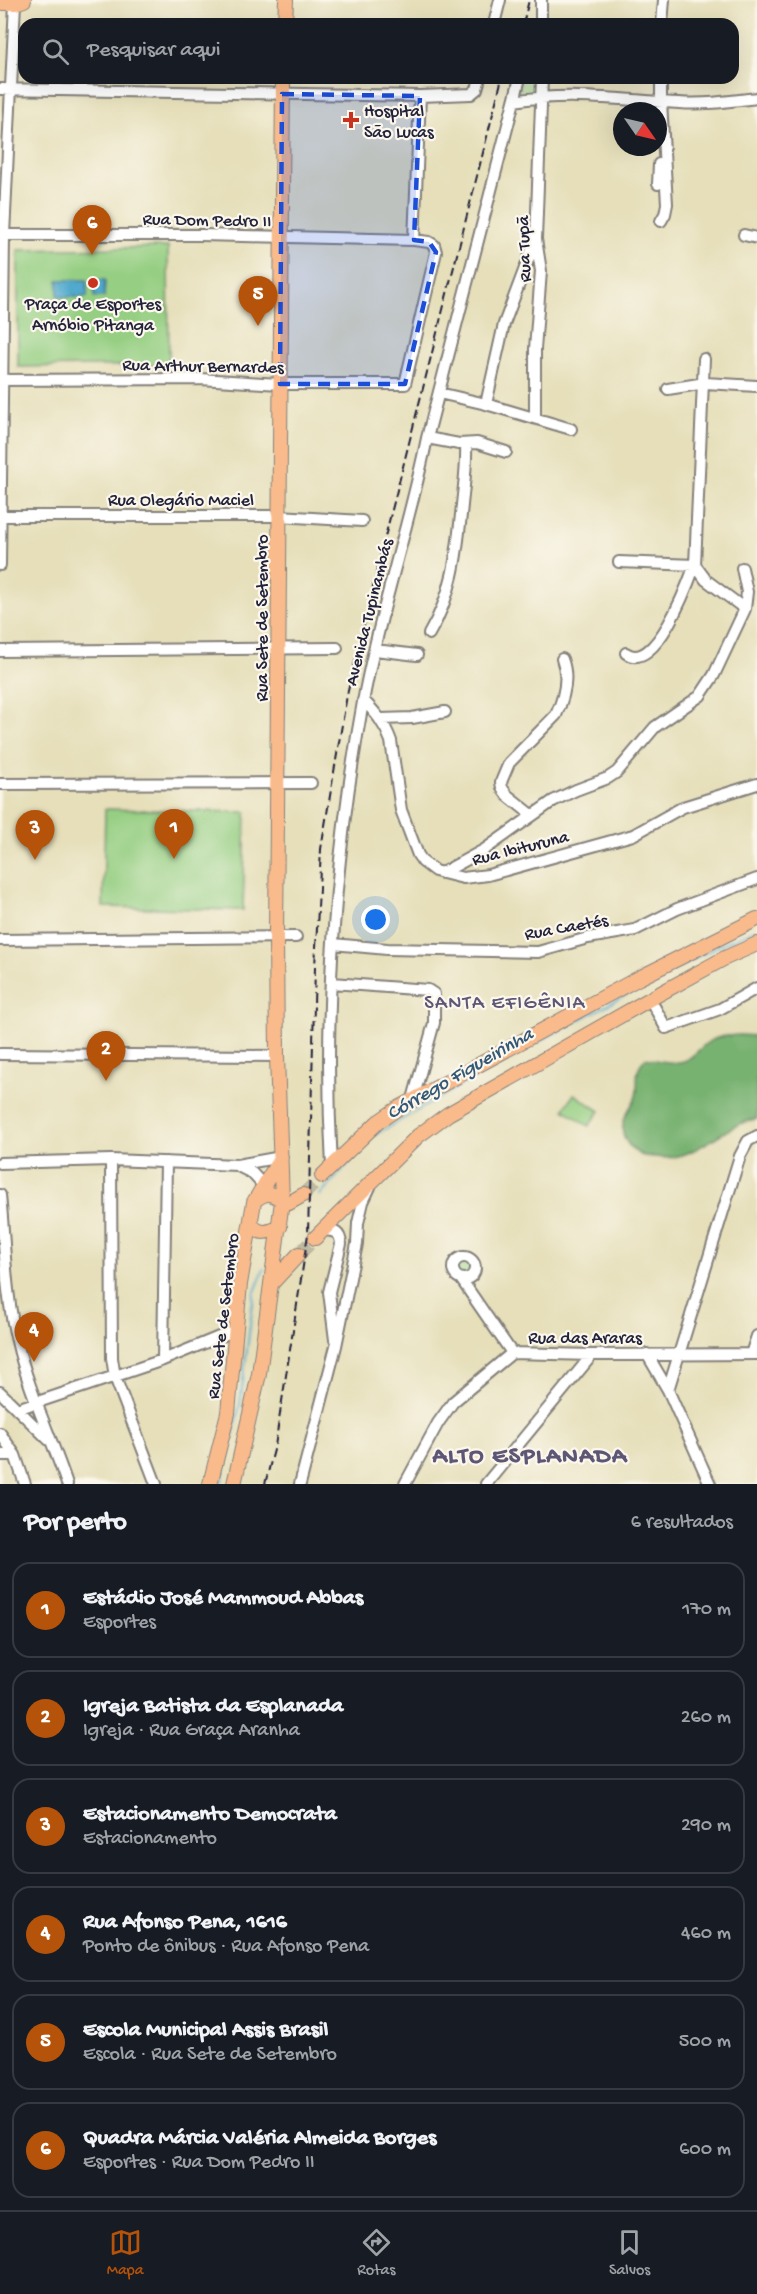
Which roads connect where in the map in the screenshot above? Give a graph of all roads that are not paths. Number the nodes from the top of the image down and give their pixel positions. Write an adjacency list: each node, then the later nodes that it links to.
1 (286, 0): 7 (main road)
2 (500, 0): 8 (street)
3 (663, 0): 11 (street)
4 (19, 1): 6 (main road); 17 (street)
5 (541, 1): 9 (street); 10 (street)
6 (0, 3)
7 (285, 18)
8 (496, 18)
9 (537, 18)
10 (541, 18)
11 (662, 18)
12 (283, 84): 18 (main road, Rua Sete de Setembro)
13 (478, 84): 19 (street)
14 (518, 84): 22 (street, Avenida Tupinambás)
15 (542, 84): 20 (street, Rua Tupã)
16 (661, 84): 24 (street)
17 (5, 89): 18 (street); 30 (street)
18 (282, 94): 19 (street); 32 (main road, Rua Sete de Setembro)
19 (420, 96): 35 (street)
20 (542, 97): 22 (street); 23 (street); 34 (street, Rua Tupã)
21 (757, 98): 25 (street)
22 (514, 101): 42 (street, Avenida Tupinambás)
23 (626, 102)
24 (660, 102)
25 (667, 108)
26 (658, 156): 28 (street)
27 (663, 156): 29 (street)
28 (658, 184)
29 (661, 221)
30 (2, 235): 32 (street, Rua Dom Pedro II); 37 (street)
31 (744, 235): 33 (street)
32 (282, 237): 35 (street, Rua Dom Pedro II); 39 (main road, Rua Sete de Setembro)
33 (757, 238)
34 (536, 239): 43 (street); 44 (street, Rua Tupã)
35 (414, 240): 39 (street, Rua Arthur Bernardes)
36 (704, 359): 38 (street)
37 (2, 380): 39 (street, Rua Arthur Bernardes); 49 (street)
38 (705, 383): 40 (street); 41 (street); 54 (street)
39 (280, 384): 50 (main road, Rua Sete de Setembro)
40 (757, 386)
41 (668, 389)
42 (440, 393): 43 (street); 46 (street, Avenida Tupinambás)
43 (486, 404): 44 (street)
44 (535, 418): 45 (street)
45 (571, 429)
46 (427, 438): 47 (street); 60 (street, Avenida Tupinambás)
47 (466, 444): 48 (street); 57 (street)
48 (506, 452)
49 (0, 516): 50 (street, Rua Olegário Maciel); 53 (street)
50 (279, 516): 51 (street, Rua Olegário Maciel); 59 (main road, Rua Sete de Setembro)
51 (362, 521)
52 (619, 562): 54 (street)
53 (0, 565)
54 (695, 565): 56 (street); 62 (street)
55 (742, 568): 56 (street)
56 (745, 609): 72 (street)
57 (429, 634)
58 (337, 648): 59 (street)
59 (279, 650): 61 (street); 68 (main road, Rua Sete de Setembro)
60 (375, 650): 63 (street); 65 (street, Avenida Tupinambás)
61 (0, 651)
62 (626, 653)
63 (417, 655)
64 (562, 659): 72 (street)
65 (363, 700): 67 (street); 79 (street, Avenida Tupinambás)
66 (445, 712): 67 (street)
67 (381, 719): 73 (street)
68 (277, 783): 69 (street); 70 (street); 76 (main road, Rua Sete de Setembro)
69 (311, 783)
70 (0, 784)
71 (757, 784): 73 (street, Rua Ibituruna)
72 (532, 815): 73 (street)
73 (442, 873)
74 (757, 879): 79 (street, Rua Caetés)
75 (757, 919): 81 (main road)
76 (276, 937): 77 (street); 78 (street); 86 (main road, Rua Sete de Setembro)
77 (296, 937)
78 (0, 940)
79 (333, 944): 82 (street, Avenida Tupinambás)
80 (757, 944): 84 (main road)
81 (639, 978): 84 (main road); 87 (main road)
82 (332, 983): 87 (street); 94 (street, Avenida Tupinambás)
83 (757, 988): 84 (street)
84 (650, 999): 95 (main road)
85 (0, 1054): 86 (street)
86 (277, 1056): 89 (main road, Rua Sete de Setembro)
87 (414, 1099): 94 (main road)
88 (757, 1136): 112 (street)
89 (281, 1157): 93 (street); 96 (main road, Rua Sete de Setembro); 99 (main road, Rua Sete de Setembro)
90 (111, 1160): 91 (street); 92 (street); 116 (street)
91 (166, 1162): 93 (street); 115 (street)
92 (0, 1163)
93 (237, 1166): 96 (street)
94 (327, 1172)
95 (373, 1180): 103 (main road); 109 (street)
96 (263, 1185): 100 (main road, Rua Sete de Setembro)
97 (0, 1194): 119 (street)
98 (303, 1195): 99 (main road)
99 (282, 1201): 100 (main road); 102 (main road, Rua Sete de Setembro)
100 (254, 1202): 101 (main road, Rua Sete de Setembro)
101 (251, 1224): 102 (main road); 107 (main road, Rua Sete de Setembro)
102 (280, 1227): 106 (main road, Rua Sete de Setembro)
103 (319, 1234): 109 (street)
104 (298, 1254): 106 (main road)
105 (461, 1279): 110 (street)
106 (272, 1283): 121 (main road, Rua Sete de Setembro)
107 (236, 1330): 115 (street); 121 (main road, Rua Sete de Setembro)
108 (757, 1336): 113 (street)
109 (336, 1346): 131 (street)
110 (512, 1353): 114 (street, Rua das Araras); 132 (street, Rua das Araras)
111 (648, 1354): 112 (street, Rua das Araras); 114 (street, Rua das Araras); 117 (street)
112 (680, 1354): 113 (street, Rua das Araras); 117 (street)
113 (754, 1354)
114 (592, 1355): 133 (street)
115 (163, 1360): 116 (street)
116 (115, 1377): 119 (street); 128 (street)
117 (668, 1390): 134 (street)
118 (0, 1392): 120 (street)
119 (36, 1403): 120 (street); 123 (street)
120 (17, 1409): 123 (street)
121 (239, 1415): 129 (main road, Rua Sete de Setembro); 130 (main road, Rua Sete de Setembro)
122 (0, 1432): 125 (street)
123 (54, 1445): 127 (street)
124 (0, 1455): 125 (street)
125 (15, 1455): 126 (street)
126 (25, 1484)
127 (67, 1484)
128 (156, 1484)
129 (210, 1484)
130 (234, 1484)
131 (300, 1484)
132 (405, 1484)
133 (486, 1484)
134 (710, 1484)

